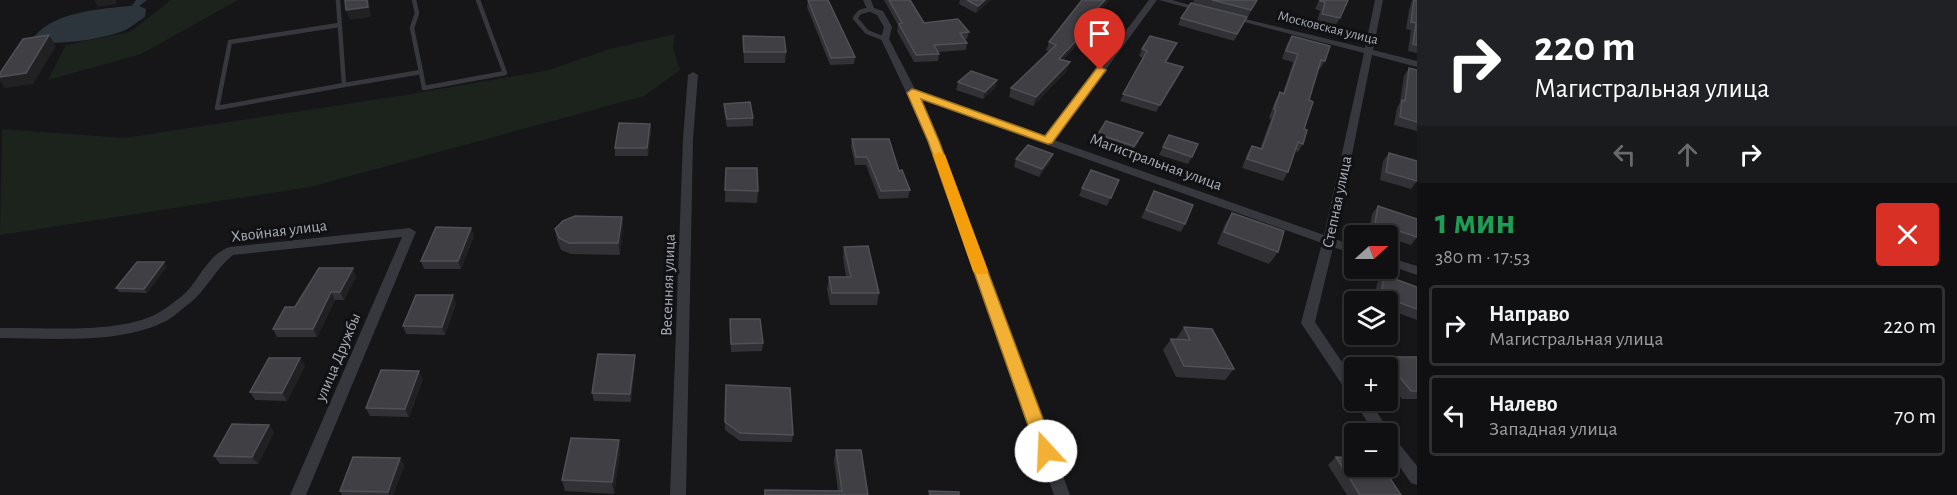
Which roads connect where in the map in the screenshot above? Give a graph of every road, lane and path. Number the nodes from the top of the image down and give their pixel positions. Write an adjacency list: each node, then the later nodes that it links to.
1 (338, 0): 10 (lane)
2 (414, 0): 14 (lane)
3 (478, 0): 14 (lane)
4 (1153, 0): 18 (street)
5 (1163, 0): 8 (street)
6 (1379, 0): 12 (street, Степная улица)
7 (869, 4): 11 (street); 11 (lane)
8 (1209, 12)
9 (1220, 14): 12 (street, Московская улица)
10 (339, 25): 16 (lane); 16 (lane)
11 (885, 39): 17 (street)
12 (1369, 52): 13 (street, Московская улица); 20 (street, Степная улица)
13 (1417, 64)
14 (421, 72): 16 (lane)
15 (693, 75): 29 (street, Весенняя улица)
16 (344, 86)
17 (912, 93): 18 (street, Магистральная улица); 30 (street)
18 (1048, 141): 20 (street, Магистральная улица)
19 (410, 232): 24 (street, Хвойная улица); 28 (street, улица Дружбы)
20 (1329, 241): 21 (street, Магистральная улица); 25 (street, Степная улица)
21 (1344, 246)
22 (1398, 265): 23 (street)
23 (1417, 272)
24 (0, 333)
25 (1344, 376)
26 (1398, 452): 27 (street)
27 (1417, 478)
28 (298, 495)
29 (678, 495)
30 (1062, 495)

